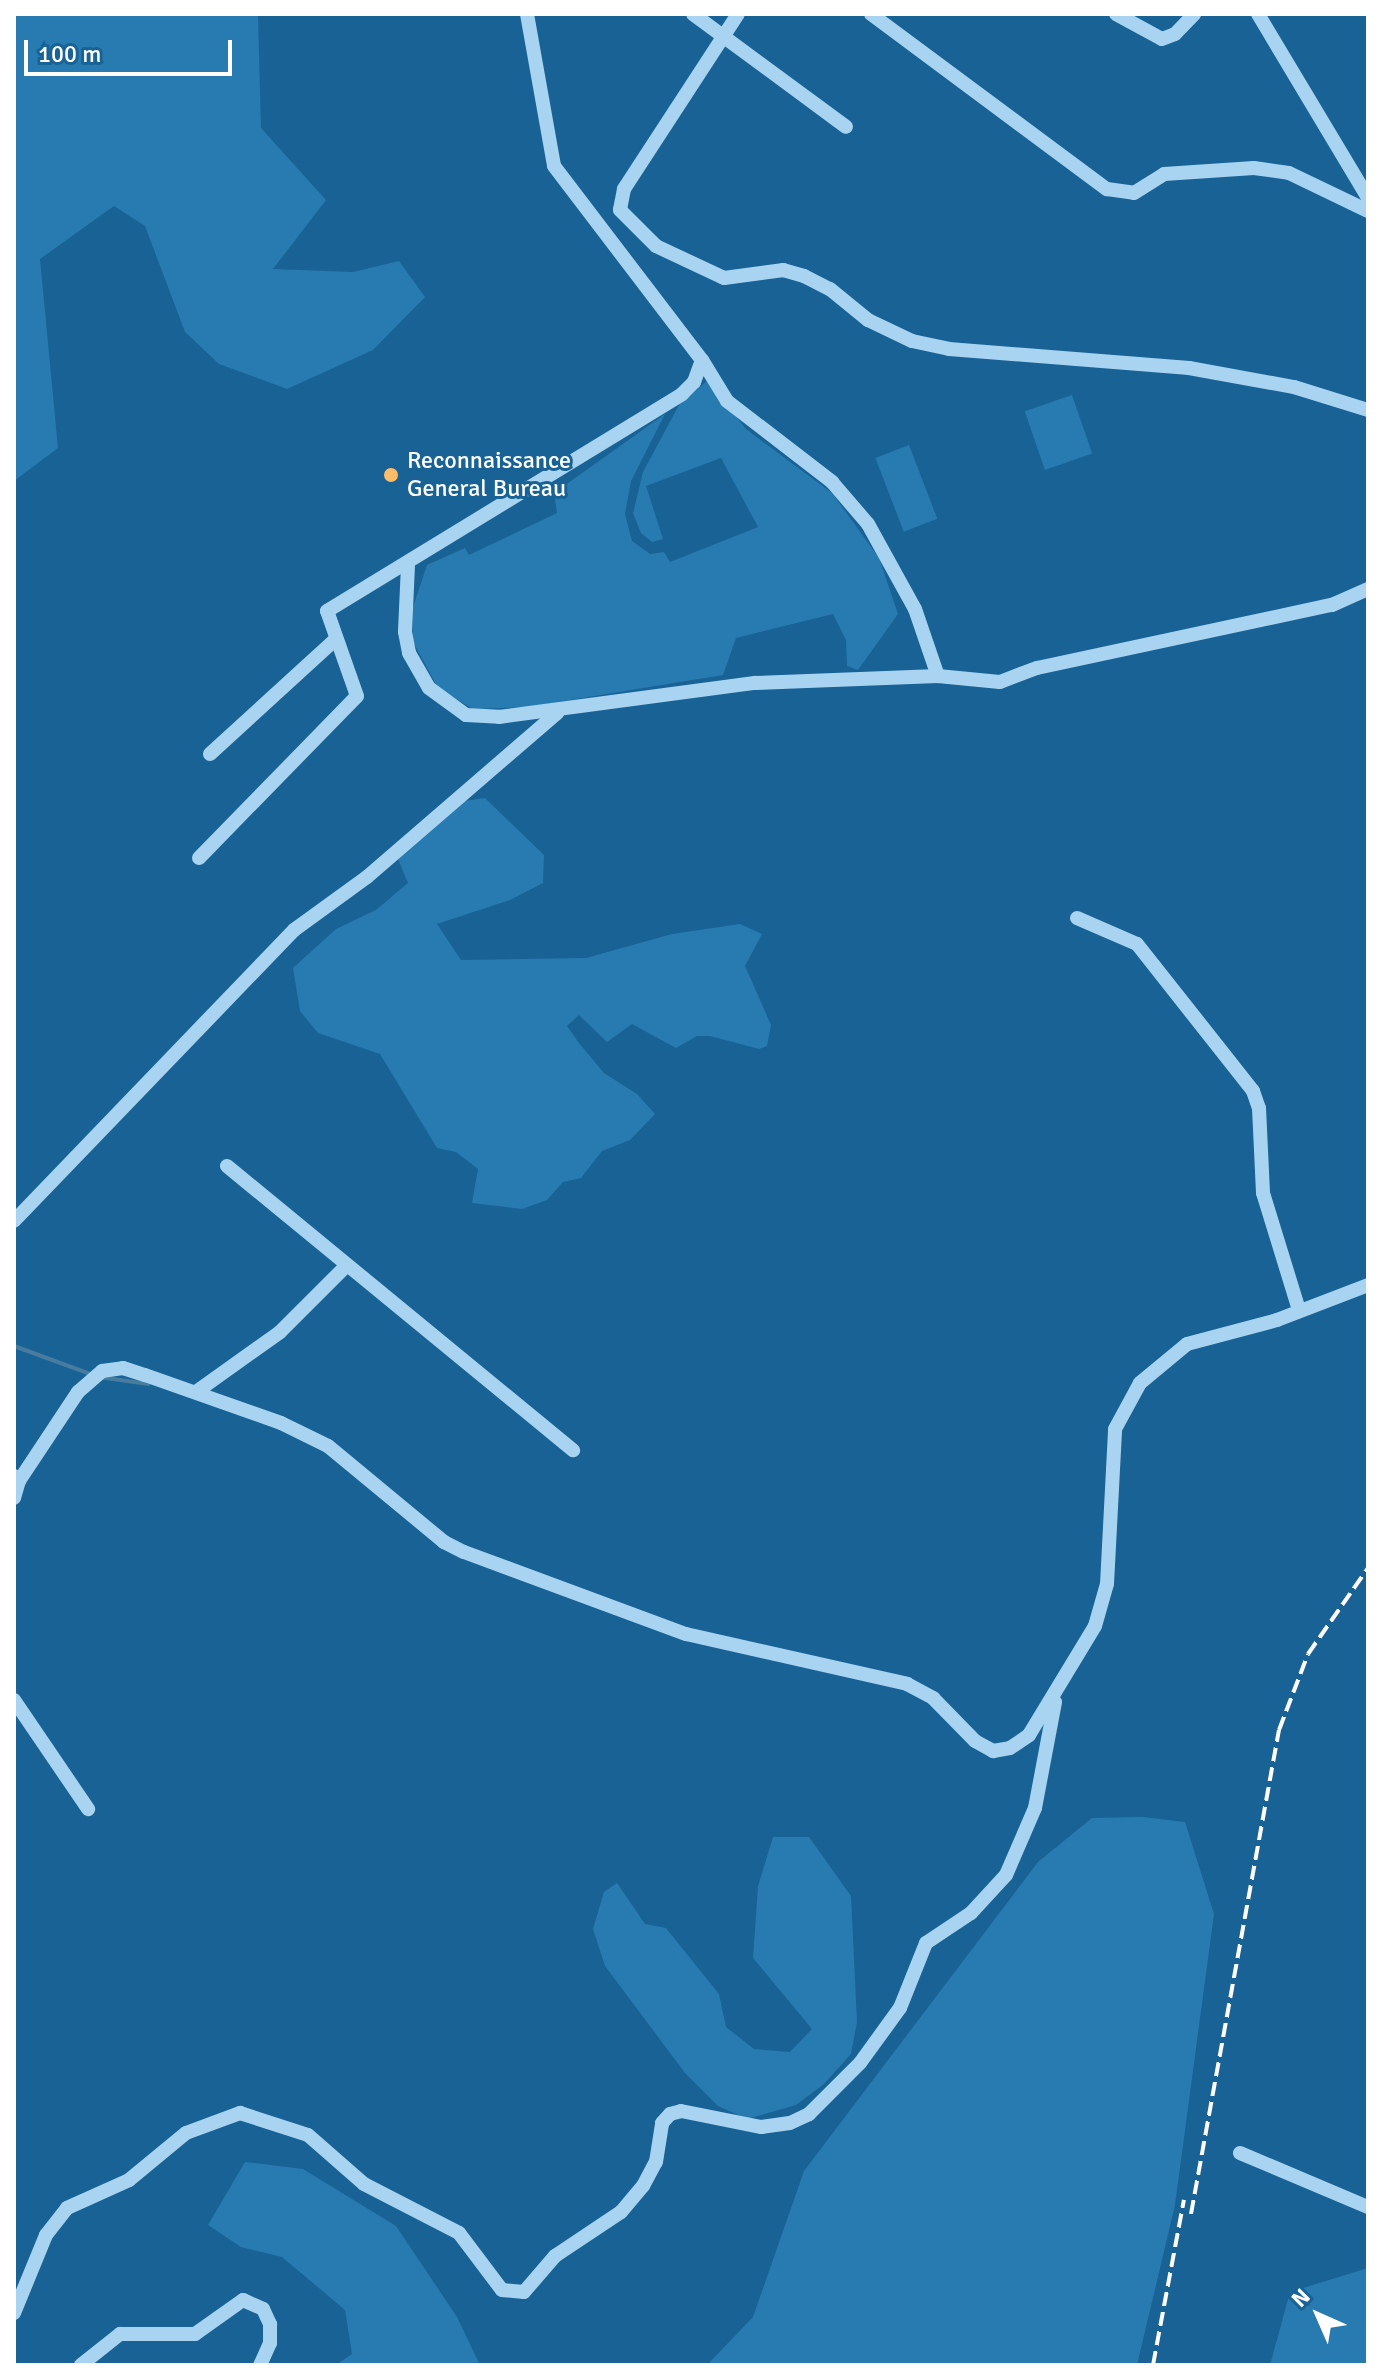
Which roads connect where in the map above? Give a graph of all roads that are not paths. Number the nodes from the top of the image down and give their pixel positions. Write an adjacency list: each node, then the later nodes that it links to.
1 (527, 14): 12 (street)
2 (693, 14): 8 (street)
3 (738, 14): 8 (street)
4 (871, 14): 11 (street)
5 (1116, 14): 6 (street)
6 (1194, 14)
7 (1258, 14): 10 (street)
8 (725, 36): 9 (street); 13 (street)
9 (846, 127)
10 (1368, 198)
11 (1368, 211)
12 (702, 360): 14 (street); 17 (street)
13 (1368, 410)
14 (408, 565): 16 (street); 18 (street)
15 (1368, 589): 17 (street)
16 (336, 639): 19 (street); 20 (street)
17 (938, 676): 18 (street)
18 (558, 712): 23 (street)
19 (210, 754)
20 (199, 858)
21 (1077, 918): 26 (street)
22 (227, 1166): 24 (street)
23 (14, 1221)
24 (345, 1267): 27 (street); 28 (street)
25 (1368, 1285): 26 (street)
26 (1299, 1310): 31 (street)
27 (196, 1392): 29 (street); 31 (street)
28 (573, 1450)
29 (16, 1478): 30 (street)
30 (14, 1498)
31 (1057, 1694): 36 (street)
32 (14, 1700): 33 (street)
33 (88, 1809)
34 (1240, 2153): 35 (street)
35 (1368, 2207)
36 (14, 2313)
37 (81, 2365): 38 (street)
38 (260, 2365)

